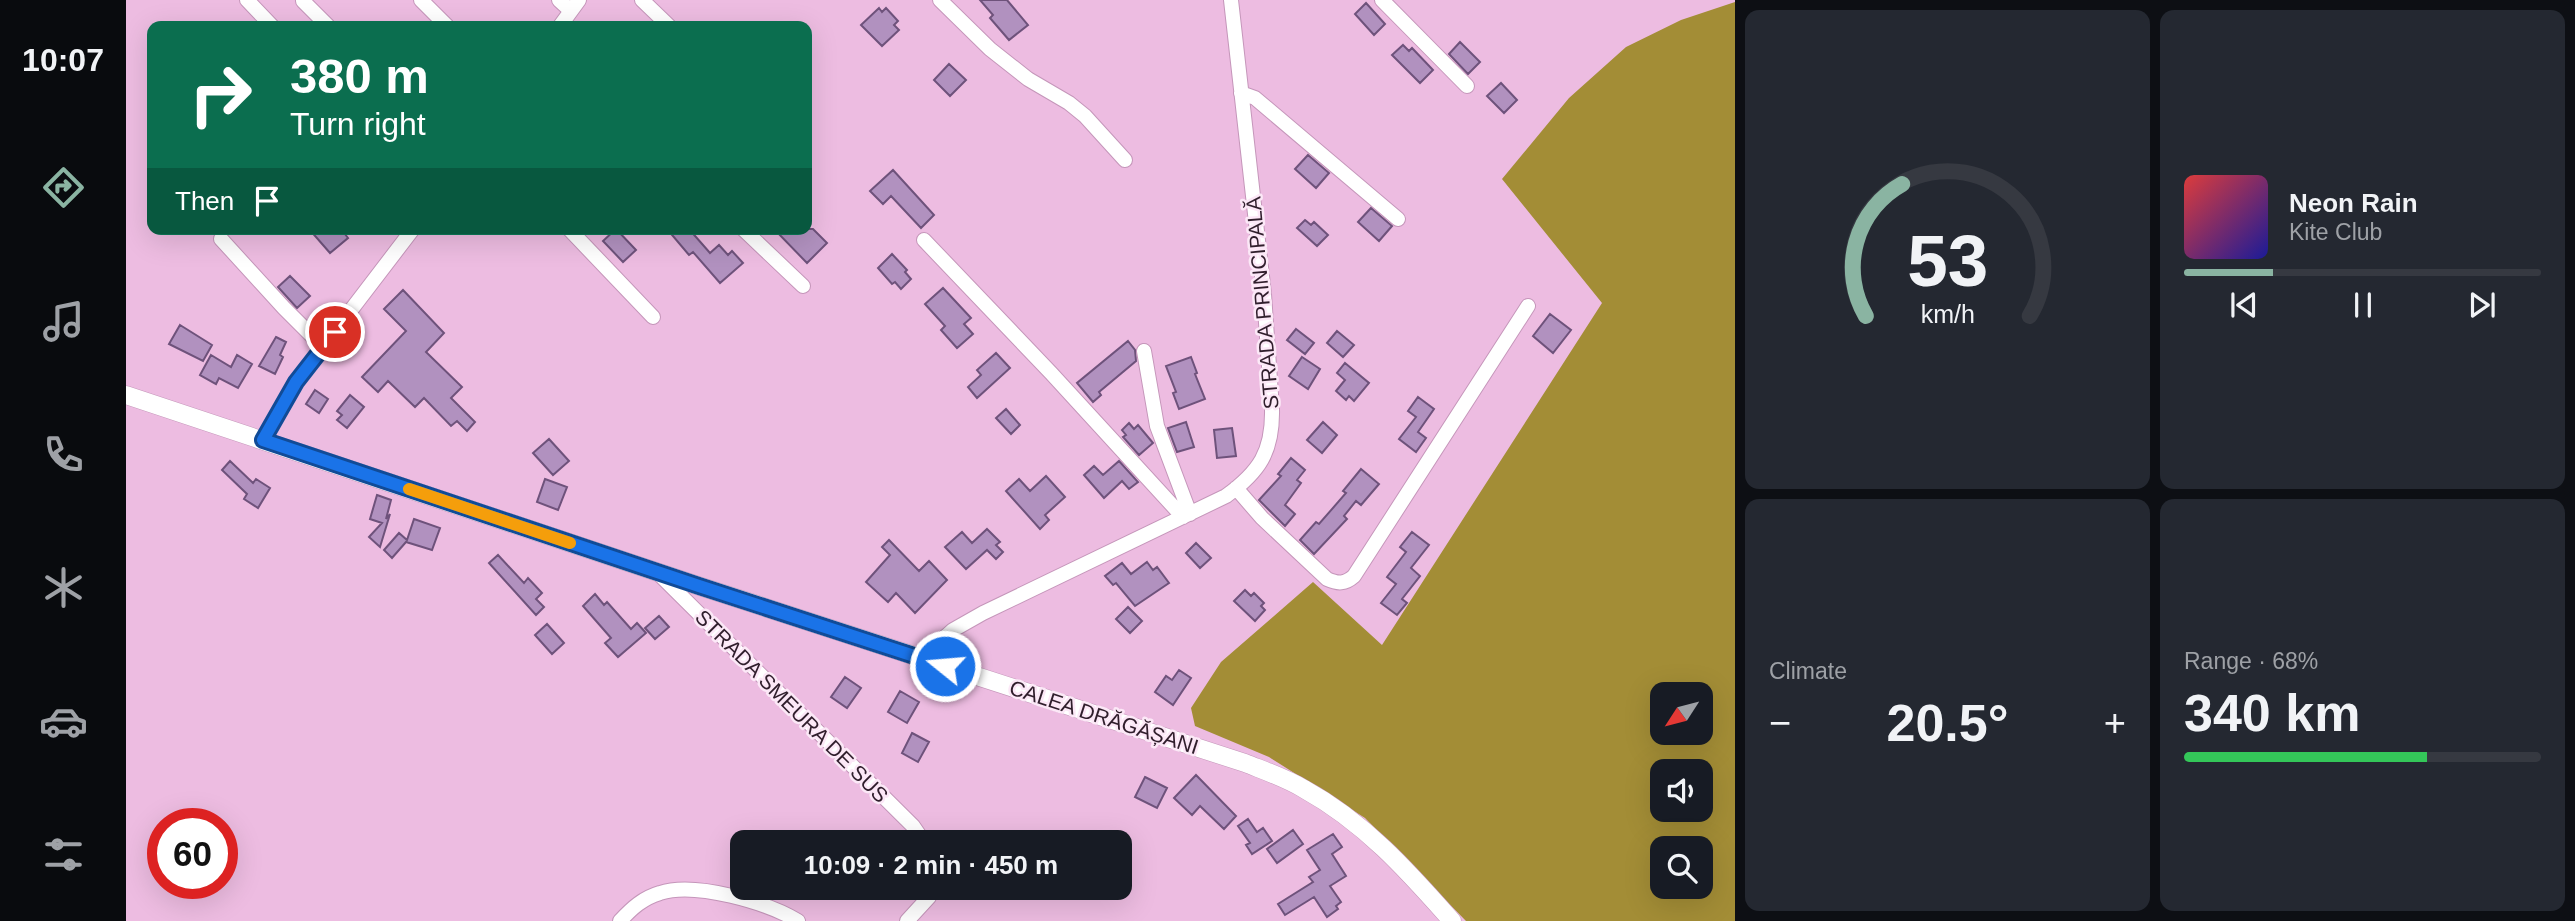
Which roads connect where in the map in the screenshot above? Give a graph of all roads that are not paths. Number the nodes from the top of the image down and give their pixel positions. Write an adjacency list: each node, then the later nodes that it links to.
1 (247, 0): 10 (street)
2 (421, 0): 12 (street)
3 (559, 0): 9 (street)
4 (642, 0): 14 (street)
5 (940, 0): 17 (street)
6 (1231, 0): 16 (street, STRADA PRINCIPALĂ)
7 (1382, 0): 15 (street)
8 (303, 1): 11 (street)
9 (575, 6): 13 (street)
10 (267, 21)
11 (323, 21)
12 (442, 21)
13 (564, 21)
14 (664, 21)
15 (1466, 86)
16 (1241, 93): 18 (street); 31 (street, STRADA PRINCIPALĂ)
17 (1125, 160)
18 (1398, 219)
19 (408, 235): 27 (street)
20 (575, 235): 26 (street)
21 (749, 235): 24 (street)
22 (221, 239): 27 (street)
23 (924, 240): 32 (street)
24 (803, 286)
25 (1528, 306): 31 (street)
26 (653, 317)
27 (323, 347): 30 (street)
28 (1144, 351): 32 (street)
29 (126, 394): 30 (main road, CALEA DRĂGĂȘANI)
30 (263, 440): 33 (main road, CALEA DRĂGĂȘANI)
31 (1236, 488): 32 (street, STRADA PRINCIPALĂ)
32 (1187, 516): 34 (street, STRADA PRINCIPALĂ)
33 (657, 572): 34 (main road, CALEA DRĂGĂȘANI); 35 (street, STRADA SMEURA DE SUS)
34 (922, 658): 40 (main road, CALEA DRĂGĂȘANI)
35 (916, 830)
36 (926, 900): 39 (street)
37 (620, 921): 38 (street)
38 (799, 921)
39 (907, 921)
40 (1452, 921)

